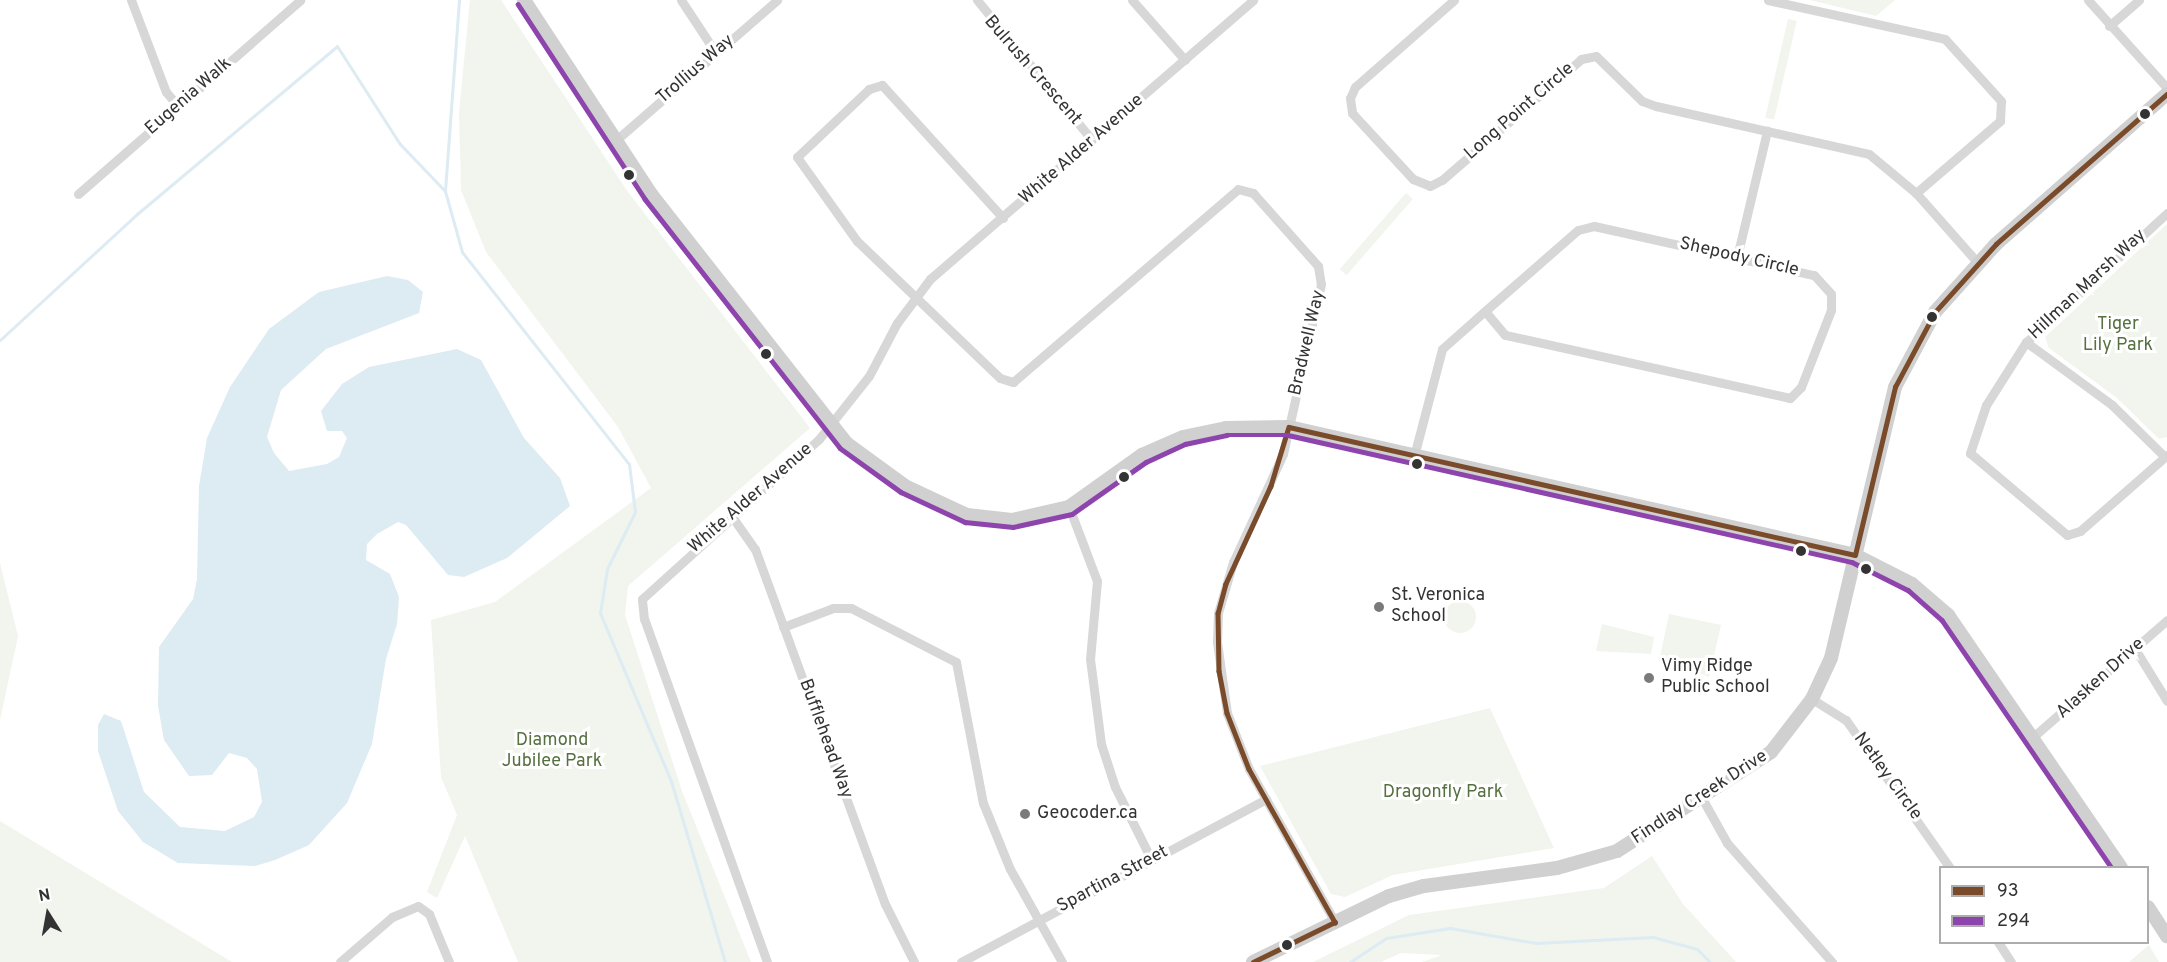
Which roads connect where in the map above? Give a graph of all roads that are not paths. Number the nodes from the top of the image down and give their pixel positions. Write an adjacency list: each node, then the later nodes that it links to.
1 (130, 0): 18 (street)
2 (300, 0): 18 (street, Eugenia Walk)
3 (524, 0): 21 (street)
4 (681, 0): 14 (street)
5 (777, 0): 14 (street, Trollius Way)
6 (977, 0): 20 (street, Bulrush Crescent)
7 (1132, 0): 15 (street)
8 (1253, 0): 15 (street, White Alder Avenue)
9 (1455, 0): 19 (street, Long Point Circle)
10 (1768, 0): 22 (street)
11 (2088, 0): 13 (street)
12 (2139, 0): 13 (street)
13 (2109, 26): 16 (street)
14 (716, 53): 21 (street, Trollius Way)
15 (1185, 60): 20 (street, White Alder Avenue)
16 (2167, 88)
17 (2167, 94): 27 (street, Findlay Creek Drive)
18 (178, 106): 23 (street, Eugenia Walk)
19 (1767, 131): 22 (street, Long Point Circle); 26 (street)
20 (1092, 140): 25 (street, White Alder Avenue)
21 (615, 141): 31 (street)
22 (1916, 193): 27 (street, Long Point Circle)
23 (78, 194)
24 (2167, 213): 30 (street, Hillman Marsh Way)
25 (1003, 218): 28 (street, White Alder Avenue); 28 (street)
26 (1737, 257): 29 (street, Shepody Circle); 29 (street, Shepody Circle)
27 (1977, 262): 37 (street, Findlay Creek Drive)
28 (915, 297): 31 (street, White Alder Avenue); 32 (street, Bradwell Way)
29 (1485, 311): 33 (street, Shepody Circle)
30 (2026, 342): 34 (street); 34 (street, Hillman Marsh Way)
31 (832, 425): 35 (street); 36 (street, White Alder Avenue)
32 (1289, 428): 33 (street); 35 (street); 44 (street, Bradwell Way)
33 (1414, 456): 37 (street)
34 (2166, 456)
35 (1069, 507): 46 (street)
36 (734, 518): 39 (street, Bufflehead Way); 56 (street, White Alder Avenue)
37 (1855, 555): 41 (street, Findlay Creek Drive); 43 (street)
38 (2167, 620): 40 (street, Alasken Drive)
39 (783, 627): 50 (street); 57 (street, Bufflehead Way)
40 (2135, 649): 42 (street); 43 (street, Alasken Drive)
41 (1812, 699): 45 (street, Findlay Creek Drive); 47 (street, Netley Circle)
42 (2167, 701)
43 (2034, 736): 48 (street)
44 (1266, 800): 46 (street, Spartina Street); 51 (street, Bradwell Way)
45 (1703, 800): 51 (street, Findlay Creek Drive); 61 (street)
46 (1151, 860): 50 (street, Spartina Street)
47 (1949, 866)
48 (2120, 866)
49 (2149, 909): 52 (street)
50 (1038, 920): 58 (street, Spartina Street); 59 (street)
51 (1335, 922): 60 (street, Findlay Creek Drive)
52 (2167, 936)
53 (1999, 944): 62 (street)
54 (340, 962): 55 (street)
55 (449, 962)
56 (767, 962)
57 (914, 962)
58 (961, 962)
59 (1062, 962)
60 (1254, 962)
61 (1832, 962)
62 (2011, 962)

